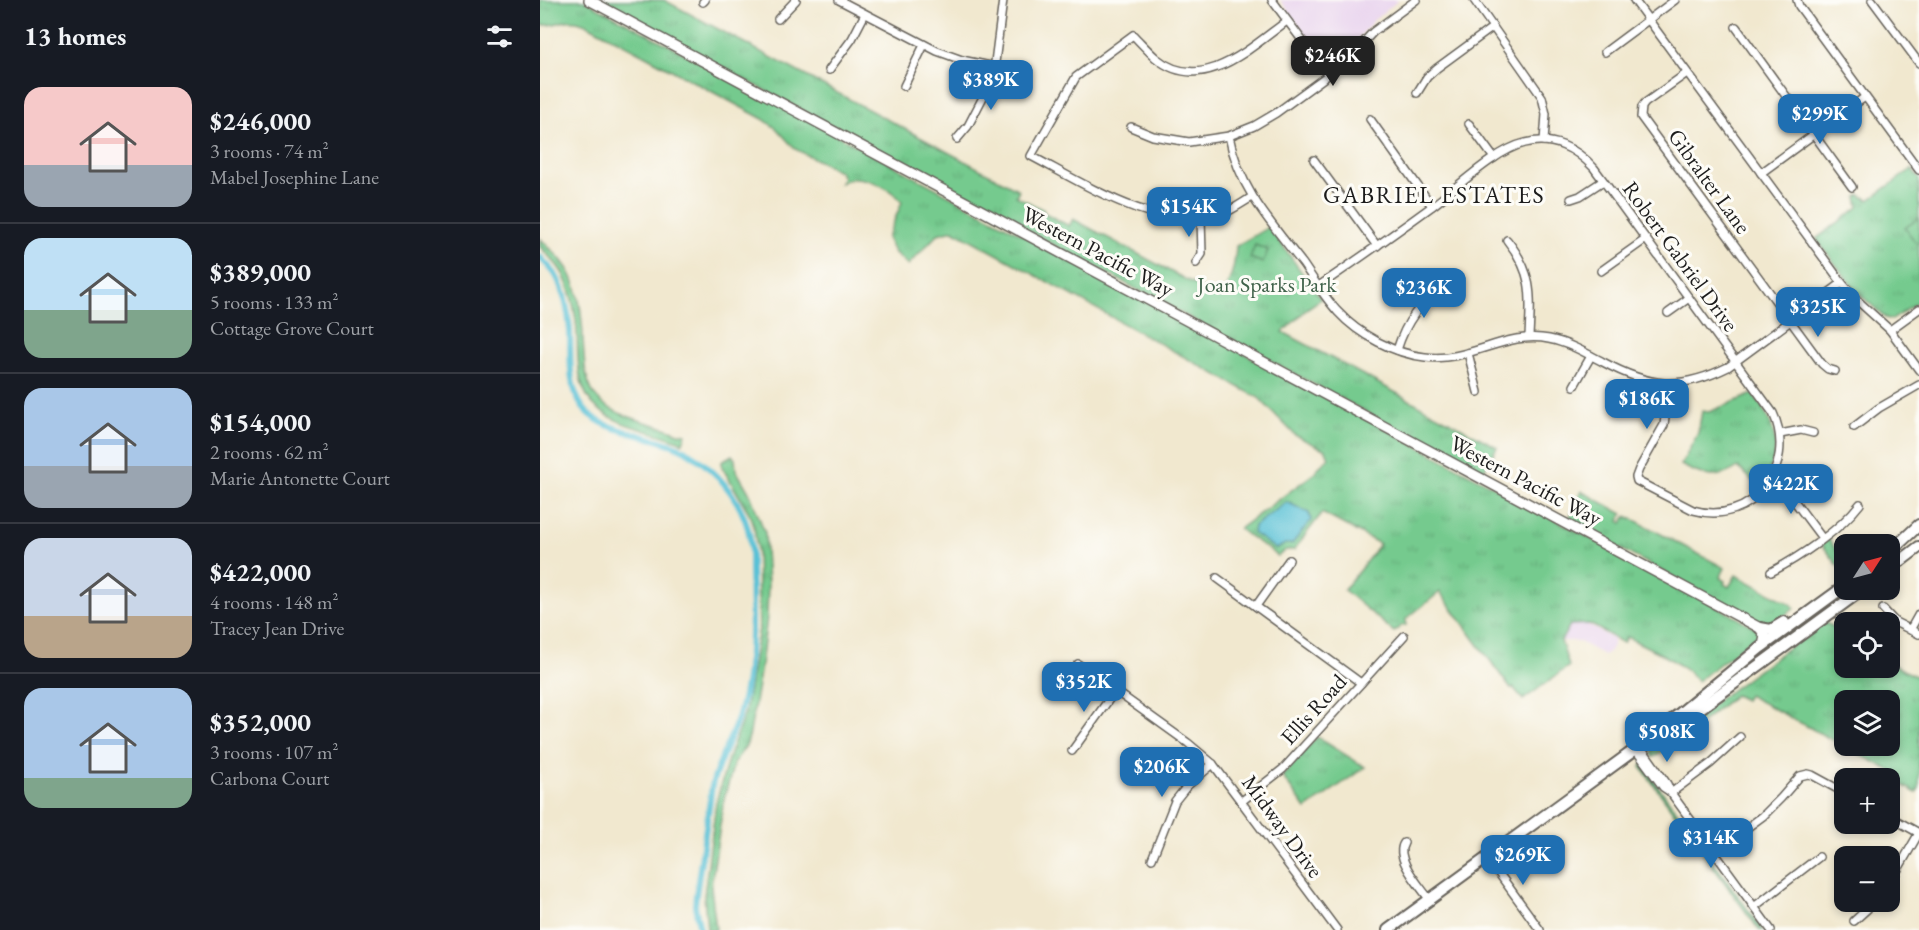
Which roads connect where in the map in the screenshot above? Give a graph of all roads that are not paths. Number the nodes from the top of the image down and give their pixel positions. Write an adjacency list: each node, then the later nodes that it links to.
1 (589, 0): 89 (street, Western Pacific Way)
2 (796, 0): 13 (street)
3 (838, 0): 12 (street)
4 (1003, 0): 21 (street)
5 (1272, 0): 15 (street)
6 (1416, 0): 24 (street)
7 (1474, 0): 16 (street)
8 (1634, 0): 14 (street)
9 (1675, 0): 14 (street)
10 (1797, 0): 27 (street)
11 (1872, 0): 20 (street)
12 (865, 14): 18 (street); 22 (street)
13 (778, 19)
14 (1648, 20): 19 (street); 23 (street)
15 (1287, 21): 24 (street); 44 (street)
16 (1494, 27): 26 (street); 34 (street)
17 (1736, 27): 31 (street)
18 (924, 45): 21 (street); 25 (street)
19 (1605, 52)
20 (1919, 63)
21 (995, 67): 33 (street)
22 (829, 70)
23 (1687, 73): 38 (street); 56 (street, Gibralter Lane)
24 (1328, 75): 32 (street)
25 (904, 86)
26 (1416, 93)
27 (1865, 97): 31 (street); 37 (street)
28 (1370, 119): 43 (street)
29 (1469, 124): 35 (street)
30 (1131, 127): 32 (street)
31 (1813, 135): 38 (street); 40 (street)
32 (1229, 136): 41 (street)
33 (957, 139)
34 (1544, 141): 35 (street); 39 (street, Robert Gabriel Drive)
35 (1494, 158): 43 (street)
36 (1314, 160): 47 (street)
37 (1919, 170)
38 (1761, 173): 50 (street)
39 (1604, 181): 42 (street); 45 (street, Robert Gabriel Drive)
40 (1852, 187)
41 (1252, 197): 44 (street); 52 (street)
42 (1571, 199)
43 (1432, 206): 47 (street)
44 (1201, 218): 48 (street)
45 (1646, 239): 49 (street); 53 (street, Robert Gabriel Drive)
46 (1507, 240): 58 (street)
47 (1377, 246): 52 (street)
48 (1196, 263)
49 (1601, 271)
50 (1842, 283): 56 (street); 57 (street)
51 (1444, 285): 59 (street)
52 (1319, 286): 59 (street)
53 (1689, 298): 55 (street); 62 (street, Robert Gabriel Drive)
54 (1919, 309): 57 (street)
55 (1668, 313)
56 (1790, 321): 62 (street); 64 (street)
57 (1890, 330): 63 (street)
58 (1529, 336): 60 (street); 61 (street)
59 (1397, 350): 60 (street)
60 (1468, 353): 68 (street)
61 (1591, 356): 65 (street); 67 (street)
62 (1736, 361): 65 (street); 71 (street, Robert Gabriel Drive)
63 (1919, 370)
64 (1835, 371)
65 (1669, 383): 72 (street)
66 (1919, 385): 69 (street)
67 (1574, 386)
68 (1478, 392)
69 (1854, 427)
70 (1814, 433): 71 (street)
71 (1780, 434): 72 (street, Robert Gabriel Drive)
72 (1769, 483): 75 (street)
73 (1860, 504): 75 (street)
74 (1918, 526): 76 (main road); 77 (main road)
75 (1822, 538): 81 (street)
76 (1900, 538)
77 (1900, 543)
78 (1919, 547): 80 (main road)
79 (1289, 560): 86 (street)
80 (1900, 561)
81 (1771, 572)
82 (1217, 578): 86 (street)
83 (1834, 586): 89 (main road)
84 (1834, 594): 93 (main road)
85 (1848, 600): 96 (main road)
86 (1256, 606): 97 (street)
87 (1883, 609): 90 (street)
88 (1919, 614): 90 (street)
89 (1760, 628): 93 (street)
90 (1910, 630): 91 (street)
91 (1919, 634)
92 (1404, 636): 97 (street, Ellis Road)
93 (1763, 646): 94 (main road)
94 (1746, 659): 96 (main road); 100 (main road)
95 (1078, 664): 98 (street, Midway Drive)
96 (1754, 669): 100 (main road)
97 (1361, 683): 105 (street, Ellis Road)
98 (1116, 691): 101 (street); 102 (street, Midway Drive)
99 (1740, 737): 104 (street)
100 (1637, 748): 104 (street); 110 (main road)
101 (1072, 751)
102 (1214, 764): 105 (street, Midway Drive); 112 (street)
103 (1834, 787): 109 (street)
104 (1671, 793): 109 (street)
105 (1242, 801): 118 (street, Midway Drive)
106 (1900, 823): 107 (street)
107 (1919, 833): 113 (street)
108 (1404, 843): 114 (street)
109 (1714, 852): 115 (street)
110 (1487, 857): 114 (main road); 120 (street)
111 (1820, 857): 115 (street)
112 (1152, 860)
113 (1900, 866)
114 (1430, 899): 119 (main road)
115 (1754, 907): 121 (street)
116 (1864, 912): 117 (street)
117 (1854, 921)
118 (1337, 930)
119 (1388, 930)
120 (1540, 930)
121 (1771, 930)

